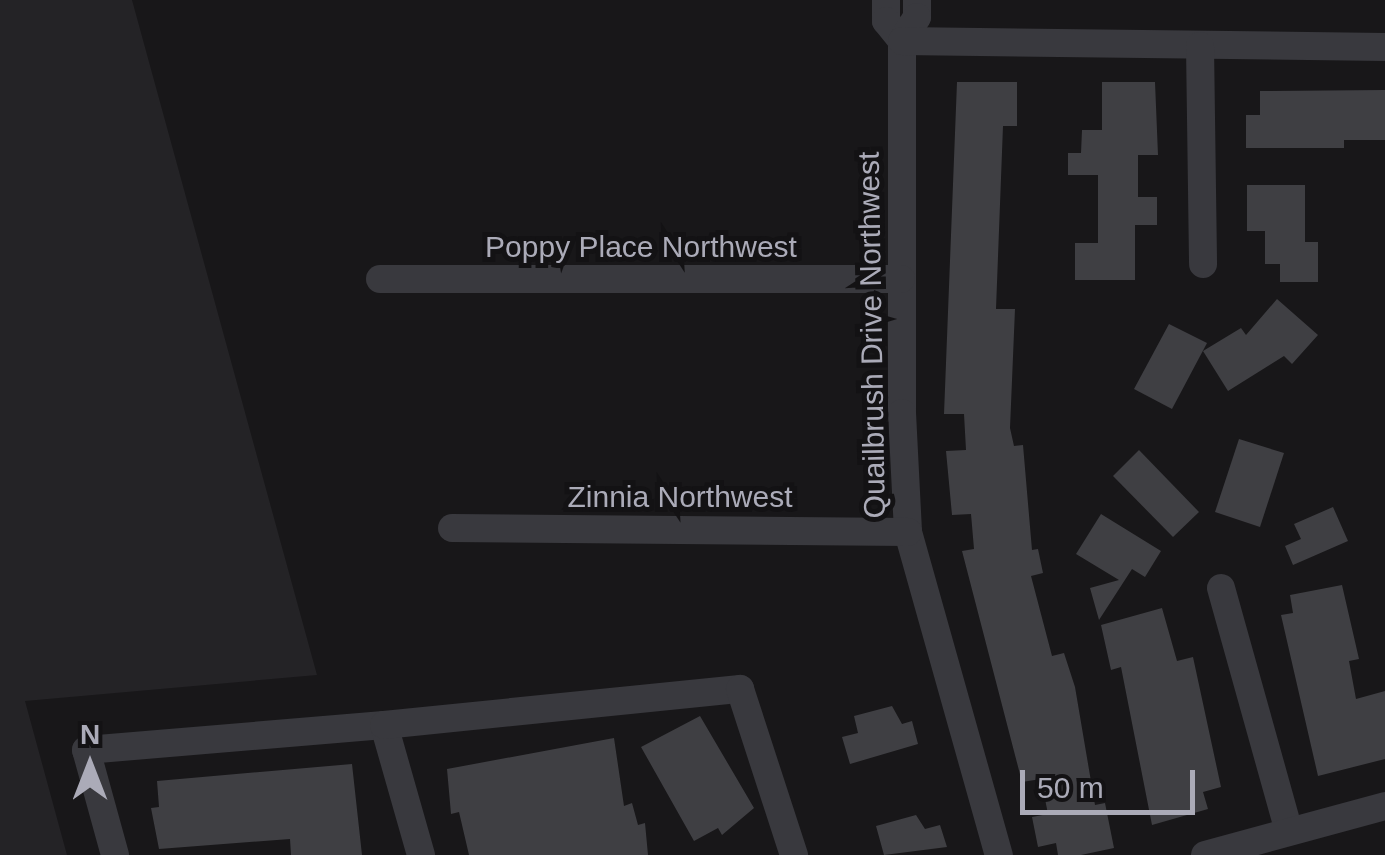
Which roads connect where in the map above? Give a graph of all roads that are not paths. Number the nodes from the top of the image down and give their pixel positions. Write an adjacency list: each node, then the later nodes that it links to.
1 (886, 0): 3 (street, Quailbrush Drive Northwest)
2 (917, 0): 3 (street, Quailbrush Drive Northwest)
3 (902, 41): 4 (street); 8 (street, Quailbrush Drive Northwest)
4 (1200, 46): 5 (street); 6 (street)
5 (1385, 47)
6 (1203, 264)
7 (380, 279): 8 (street, Poppy Place Northwest)
8 (901, 279): 10 (street, Quailbrush Drive Northwest)
9 (452, 528): 10 (street, Zinnia Northwest)
10 (908, 532): 18 (street, Quailbrush Drive Northwest)
11 (1221, 588): 14 (street)
12 (384, 724): 15 (street); 16 (street); 17 (street)
13 (1385, 806): 14 (street)
14 (1289, 832): 19 (street)
15 (115, 855)
16 (421, 855)
17 (794, 855)
18 (999, 855)
19 (1205, 855)

